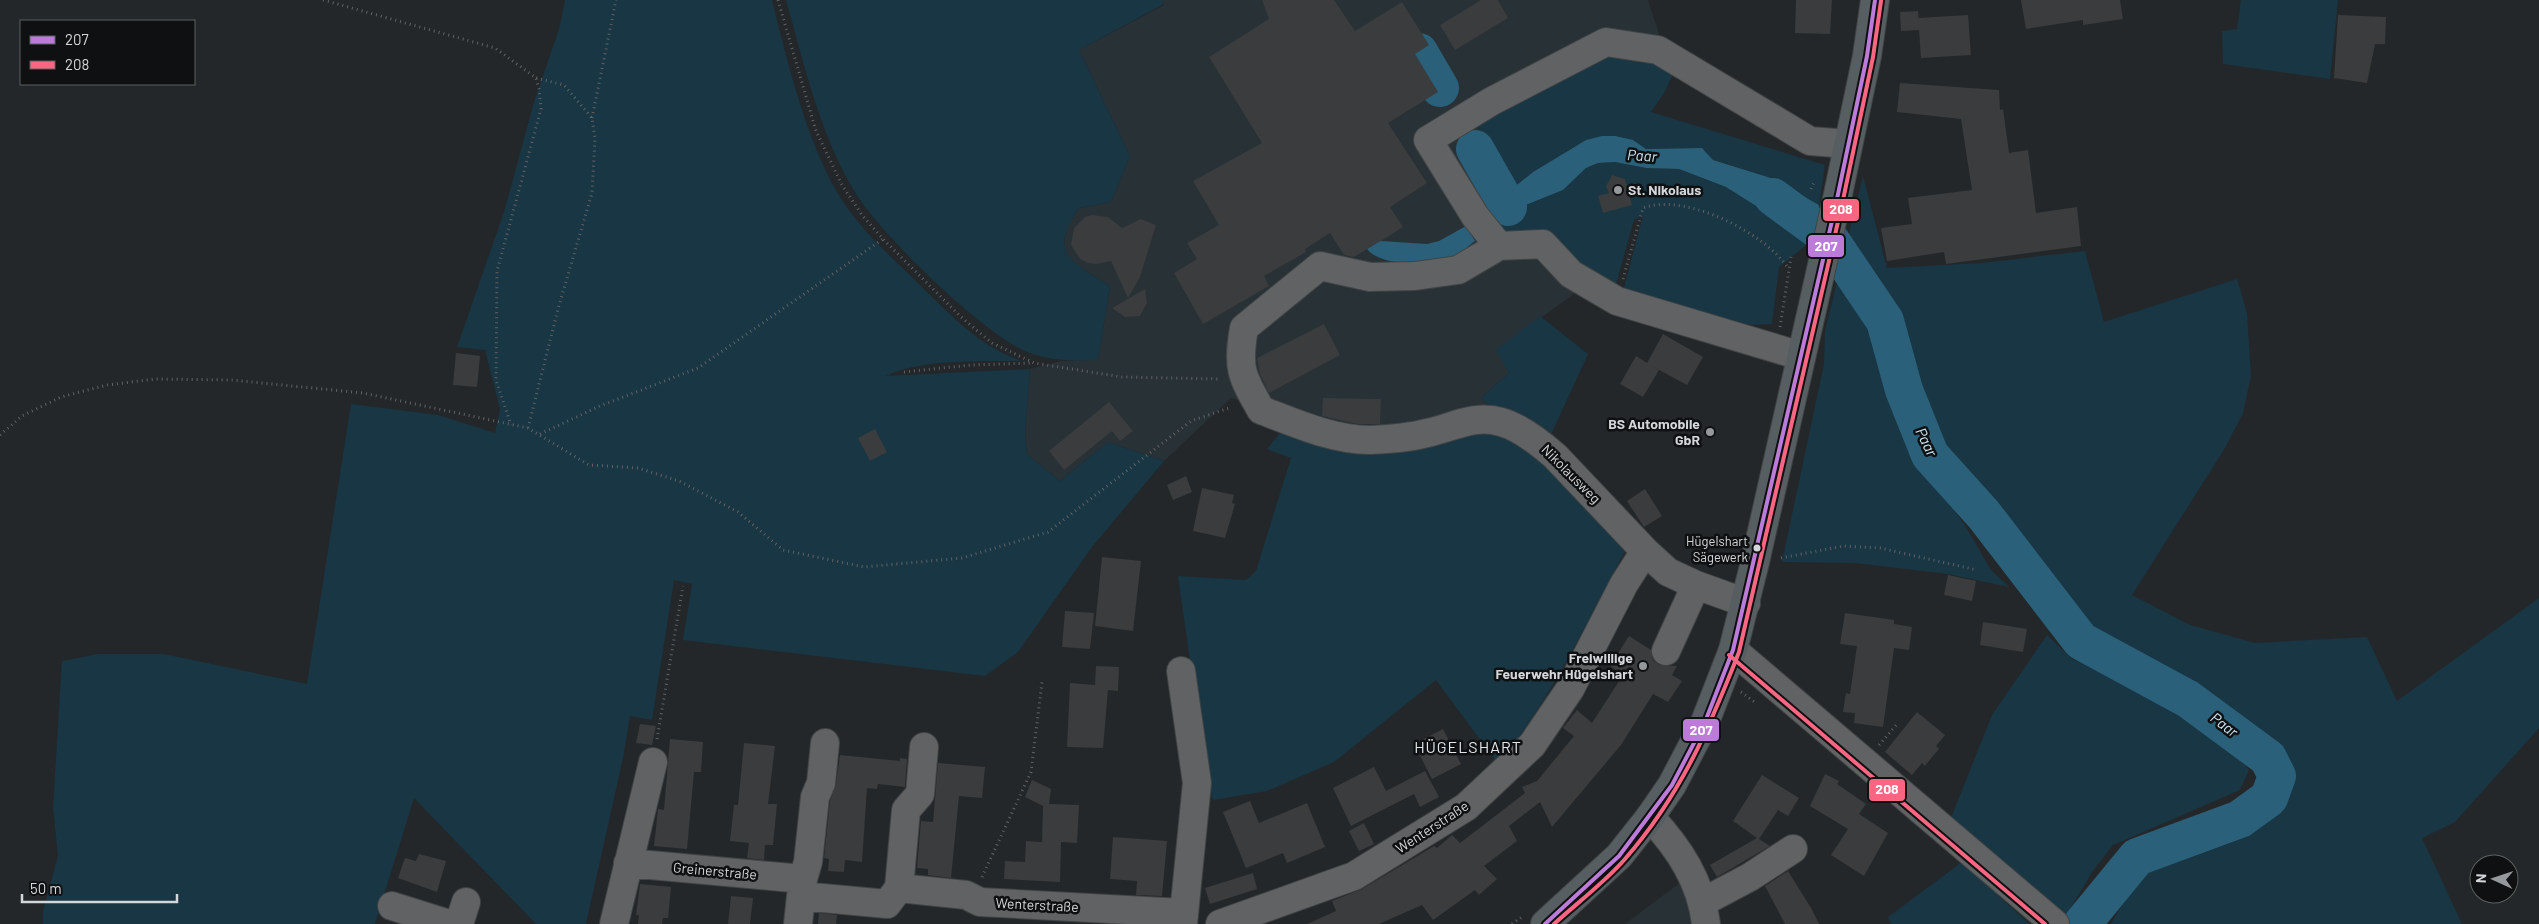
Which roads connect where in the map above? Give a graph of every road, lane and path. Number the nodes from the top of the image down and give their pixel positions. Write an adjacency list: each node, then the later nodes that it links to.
1 (323, 0): 5 (path)
2 (616, 0): 6 (path)
3 (778, 0): 9 (path)
4 (1875, 0): 7 (main road)
5 (536, 78): 6 (path); 17 (path)
6 (592, 118): 18 (path)
7 (1848, 144): 8 (street); 12 (main road)
8 (1487, 232): 11 (street); 15 (street)
9 (883, 238): 13 (path); 20 (path)
10 (1788, 268): 11 (path)
11 (1617, 301): 12 (street)
12 (1801, 356): 22 (main road)
13 (1034, 363): 14 (path); 15 (path)
14 (904, 372)
15 (1243, 379): 16 (street)
16 (1272, 414): 20 (path); 21 (street, Nikolausweg)
17 (512, 426): 18 (path); 19 (path)
18 (528, 428): 20 (path)
19 (0, 435)
20 (539, 435)
21 (1645, 551): 24 (street, Nikolausweg); 47 (street, Wenterstraße)
22 (1756, 562): 23 (path); 26 (main road)
23 (1977, 570)
24 (1696, 585): 26 (street, Nikolausweg); 28 (street)
25 (683, 586): 33 (path)
26 (1746, 603): 27 (main road)
27 (1733, 650): 34 (main road); 43 (street)
28 (1666, 651)
29 (1181, 671): 42 (street, Wenterstraße)
30 (1042, 682): 38 (path)
31 (825, 743): 37 (street)
32 (924, 747): 39 (street)
33 (652, 762): 36 (street)
34 (1650, 817): 41 (street); 48 (main road)
35 (1793, 849): 41 (street)
36 (628, 863): 37 (street, Greinerstraße); 45 (street)
37 (802, 888): 39 (street, Greinerstraße); 46 (street)
38 (976, 900): 39 (street, Greinerstraße); 42 (street, Wenterstraße)
39 (890, 905)
40 (392, 906): 44 (street)
41 (1704, 913)
42 (1183, 918)
43 (2053, 922)
44 (450, 924)
45 (614, 924)
46 (798, 924)
47 (1220, 924)
48 (1545, 924)

